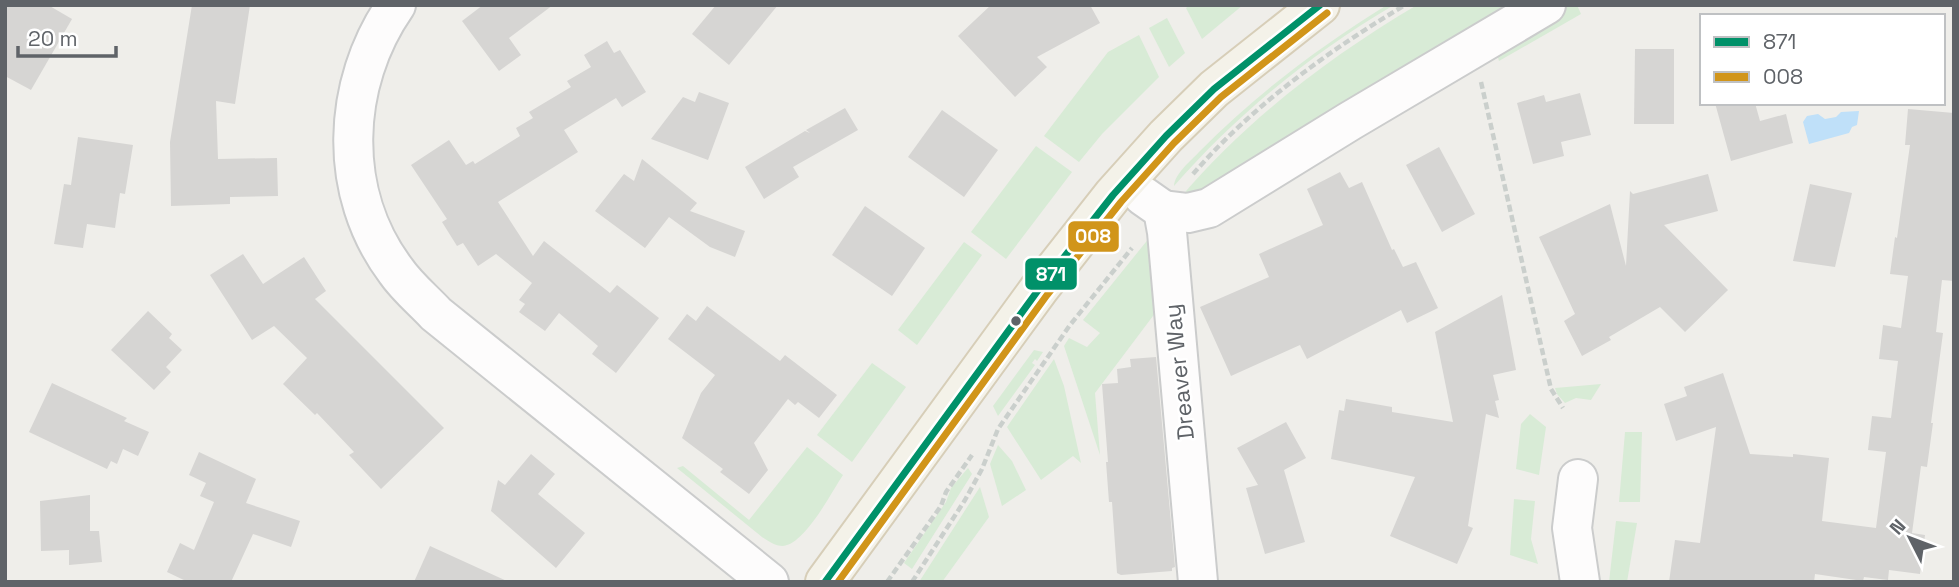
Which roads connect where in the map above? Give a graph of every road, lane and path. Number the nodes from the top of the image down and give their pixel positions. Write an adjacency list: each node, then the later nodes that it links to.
1 (396, 5): 10 (street)
2 (1320, 5): 5 (main road)
3 (1546, 5): 6 (street)
4 (1489, 117): 7 (path)
5 (1124, 183): 6 (street); 11 (main road)
6 (1163, 210): 13 (street, Dreaver Way)
7 (1563, 408)
8 (972, 455): 12 (path)
9 (1578, 480): 14 (street)
10 (769, 582)
11 (825, 582)
12 (887, 582)
13 (1198, 582)
14 (1580, 582)

